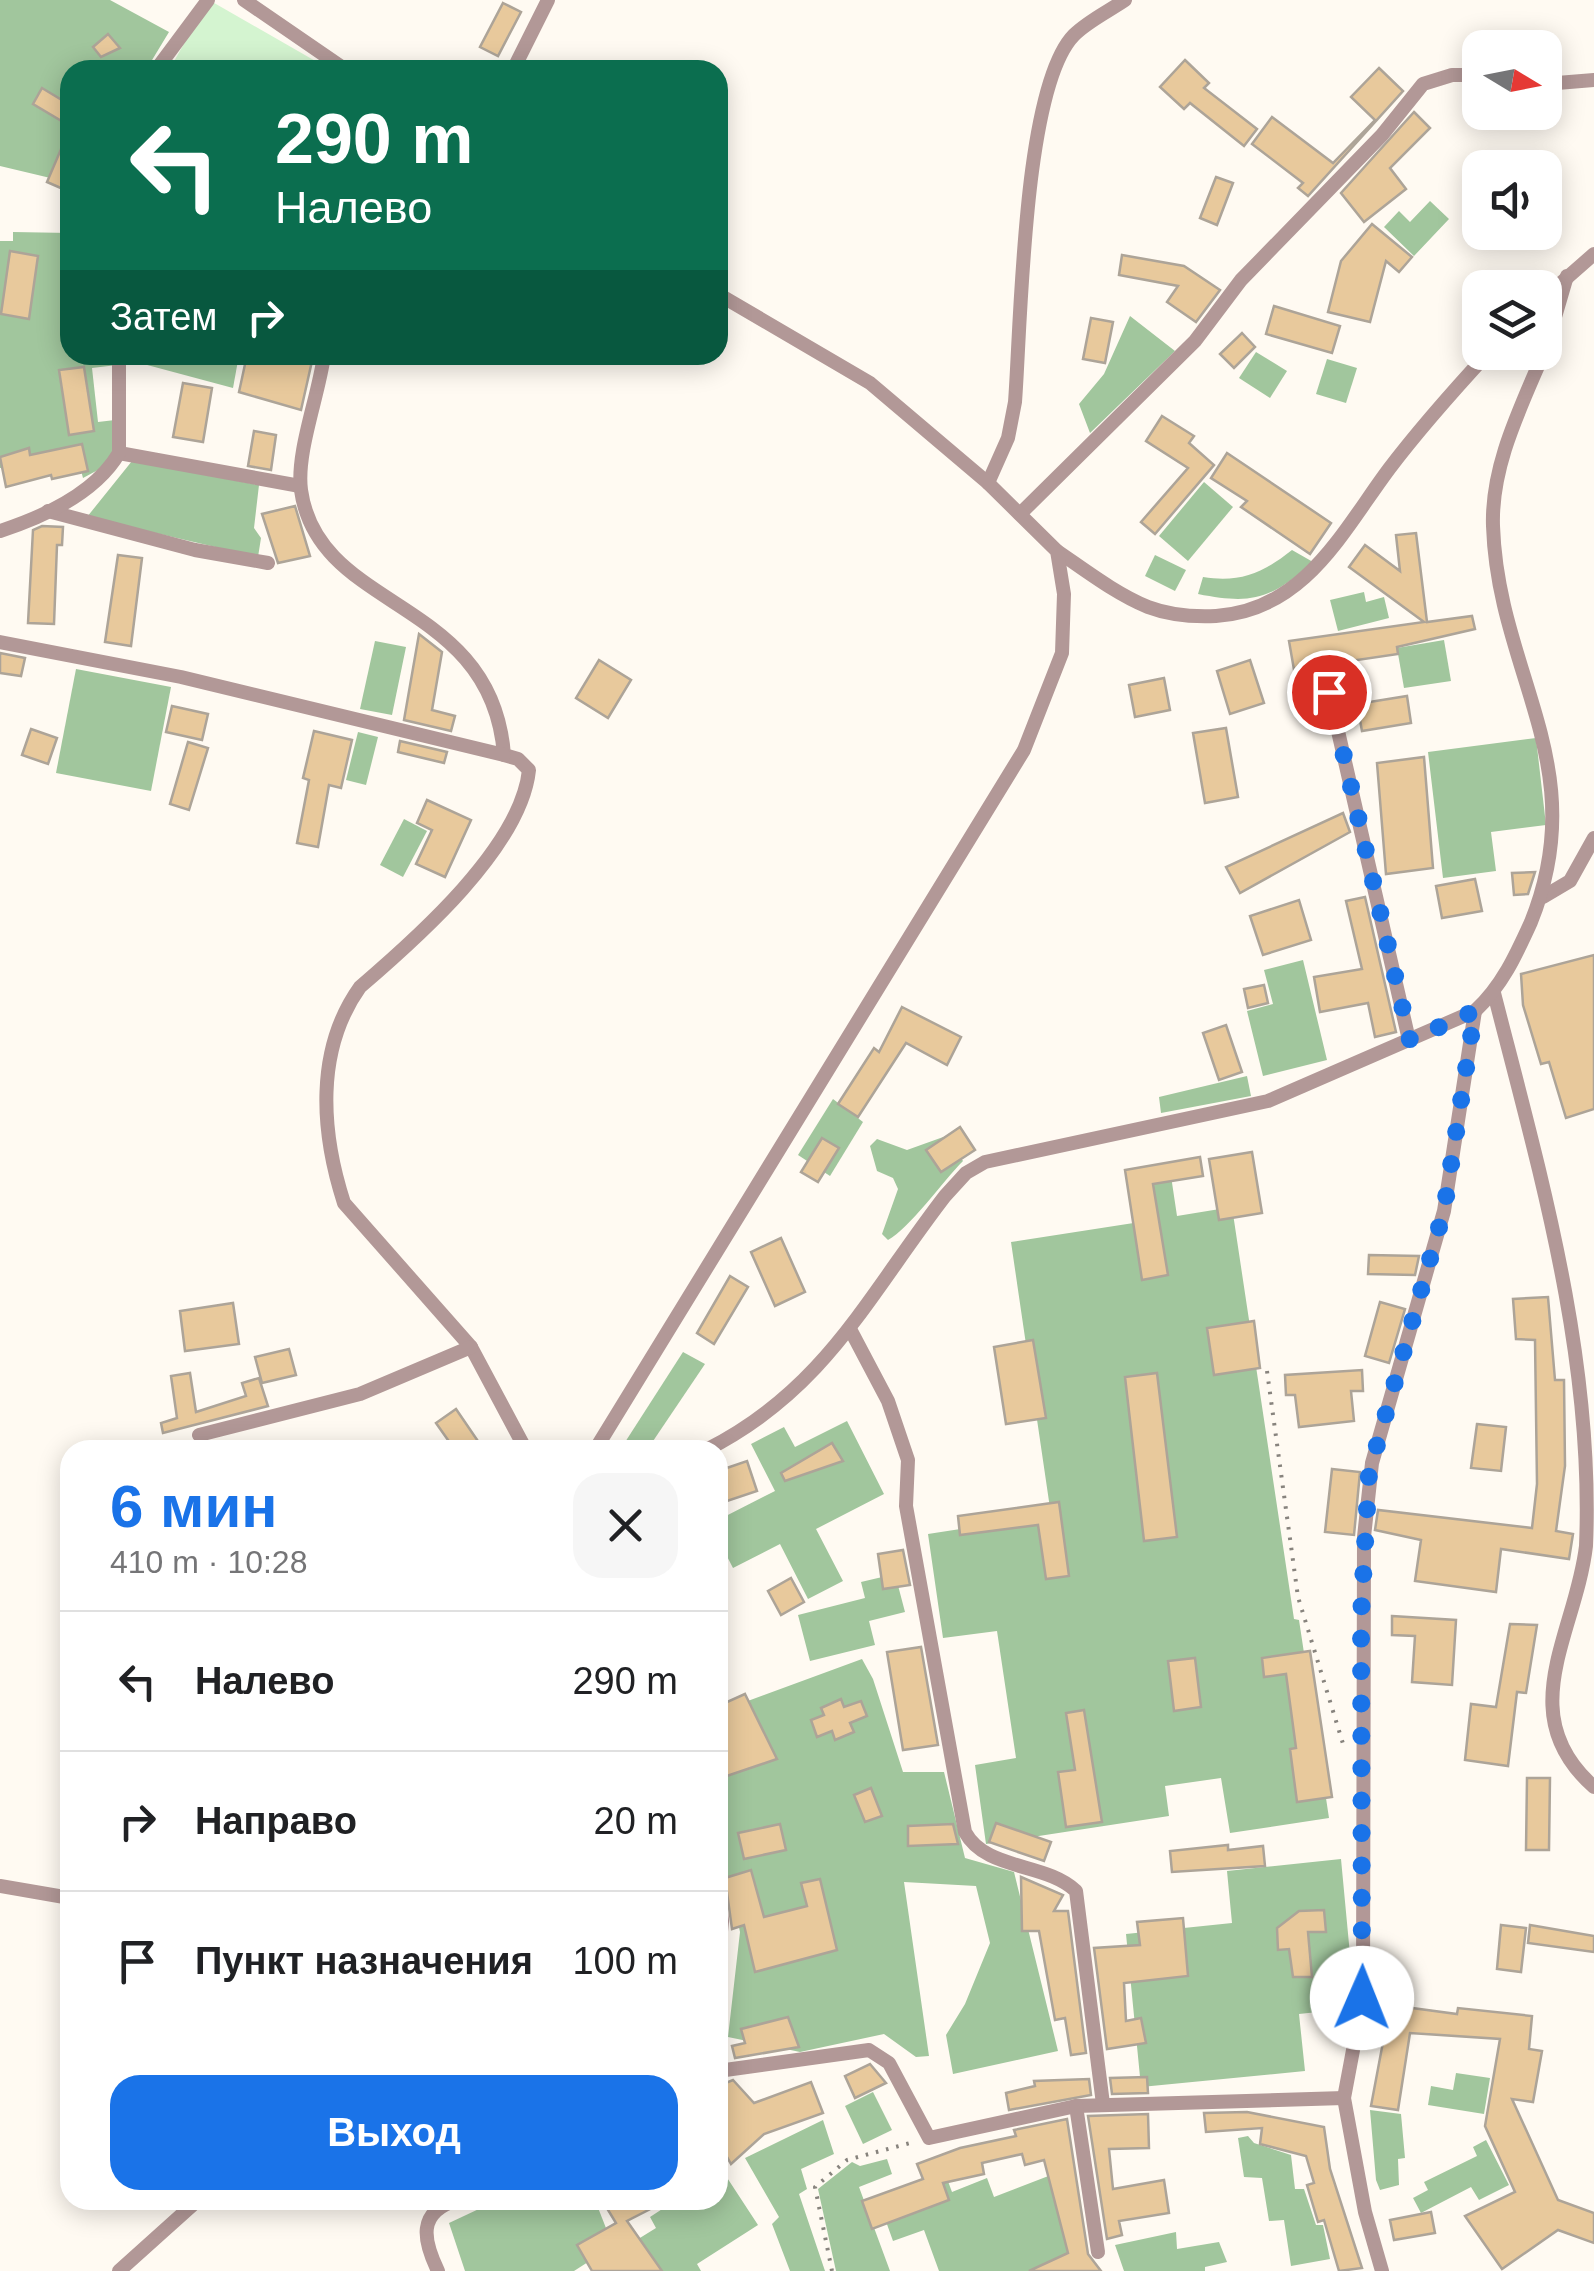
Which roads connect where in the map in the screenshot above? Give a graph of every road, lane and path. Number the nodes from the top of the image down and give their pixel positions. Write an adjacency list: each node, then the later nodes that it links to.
1 (208, 0): 5 (lane)
2 (244, 0): 6 (lane)
3 (548, 0): 7 (lane)
4 (1125, 0): 21 (lane)
5 (163, 60)
6 (331, 60)
7 (519, 60)
8 (1462, 75): 24 (lane)
9 (1594, 80): 10 (lane)
10 (1562, 83)
11 (1594, 254): 12 (lane)
12 (1567, 276): 13 (lane); 14 (lane)
13 (1562, 281)
14 (1562, 293)
15 (728, 300): 21 (lane)
16 (119, 365): 20 (lane)
17 (322, 365): 22 (lane)
18 (1473, 370): 26 (lane)
19 (1537, 370): 32 (lane)
20 (119, 454): 22 (lane); 23 (lane)
21 (988, 483): 24 (lane)
22 (300, 486): 30 (lane)
23 (48, 512): 25 (lane); 27 (lane)
24 (1020, 514): 26 (lane)
25 (0, 532)
26 (1057, 551): 41 (lane)
27 (268, 563)
28 (0, 642): 30 (lane)
29 (1329, 692): 35 (lane)
30 (504, 755): 37 (lane)
31 (1594, 838): 32 (lane)
32 (1543, 897): 33 (lane)
33 (1494, 993): 34 (lane); 44 (lane)
34 (1475, 1011): 35 (lane); 48 (lane)
35 (1410, 1040): 36 (lane)
36 (850, 1329): 42 (lane); 49 (lane)
37 (470, 1347): 39 (lane); 40 (lane)
38 (1266, 1370): 43 (path)
39 (199, 1434)
40 (521, 1440)
41 (601, 1440)
42 (724, 1440)
43 (1347, 1757)
44 (1594, 1787)
45 (0, 1886): 46 (lane)
46 (60, 1896)
47 (728, 2070): 51 (lane)
48 (1344, 2098): 49 (lane); 58 (lane)
49 (1103, 2104): 50 (lane)
50 (1076, 2106): 51 (lane); 54 (lane)
51 (928, 2138): 57 (path)
52 (187, 2210): 55 (lane)
53 (438, 2210): 56 (lane)
54 (1098, 2252)
55 (119, 2271)
56 (438, 2271)
57 (832, 2271)
58 (1382, 2271)

